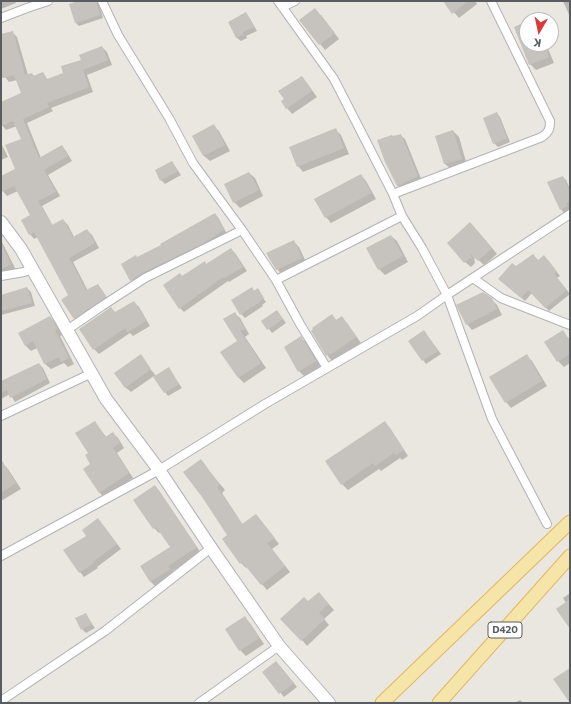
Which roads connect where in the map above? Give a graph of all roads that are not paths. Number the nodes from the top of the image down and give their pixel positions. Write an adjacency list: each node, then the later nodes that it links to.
1 (48, 1): 5 (street)
2 (102, 1): 12 (street)
3 (295, 1): 6 (street)
4 (492, 1): 8 (street)
5 (26, 4): 7 (street)
6 (280, 4): 8 (street)
7 (1, 18)
8 (393, 194): 10 (street)
9 (570, 214): 15 (street)
10 (402, 216): 16 (street); 17 (street)
11 (1, 222): 13 (main road)
12 (242, 230): 16 (street); 19 (street)
13 (32, 269): 14 (street); 19 (main road)
14 (1, 276)
15 (473, 278): 17 (street); 18 (street)
16 (276, 280): 20 (street)
17 (447, 295): 20 (street); 25 (street)
18 (570, 324)
19 (67, 330): 21 (main road)
20 (327, 368): 23 (street)
21 (92, 374): 22 (street); 23 (main road)
22 (1, 416)
23 (159, 470): 26 (main road); 27 (street)
24 (570, 522): 33 (main road)
25 (547, 524)
26 (211, 548): 29 (main road); 30 (street)
27 (1, 556)
28 (570, 556): 34 (main road, D420)
29 (279, 646): 31 (street); 32 (main road)
30 (1, 701)
31 (199, 703)
32 (329, 703)
33 (382, 703)
34 (440, 703)

